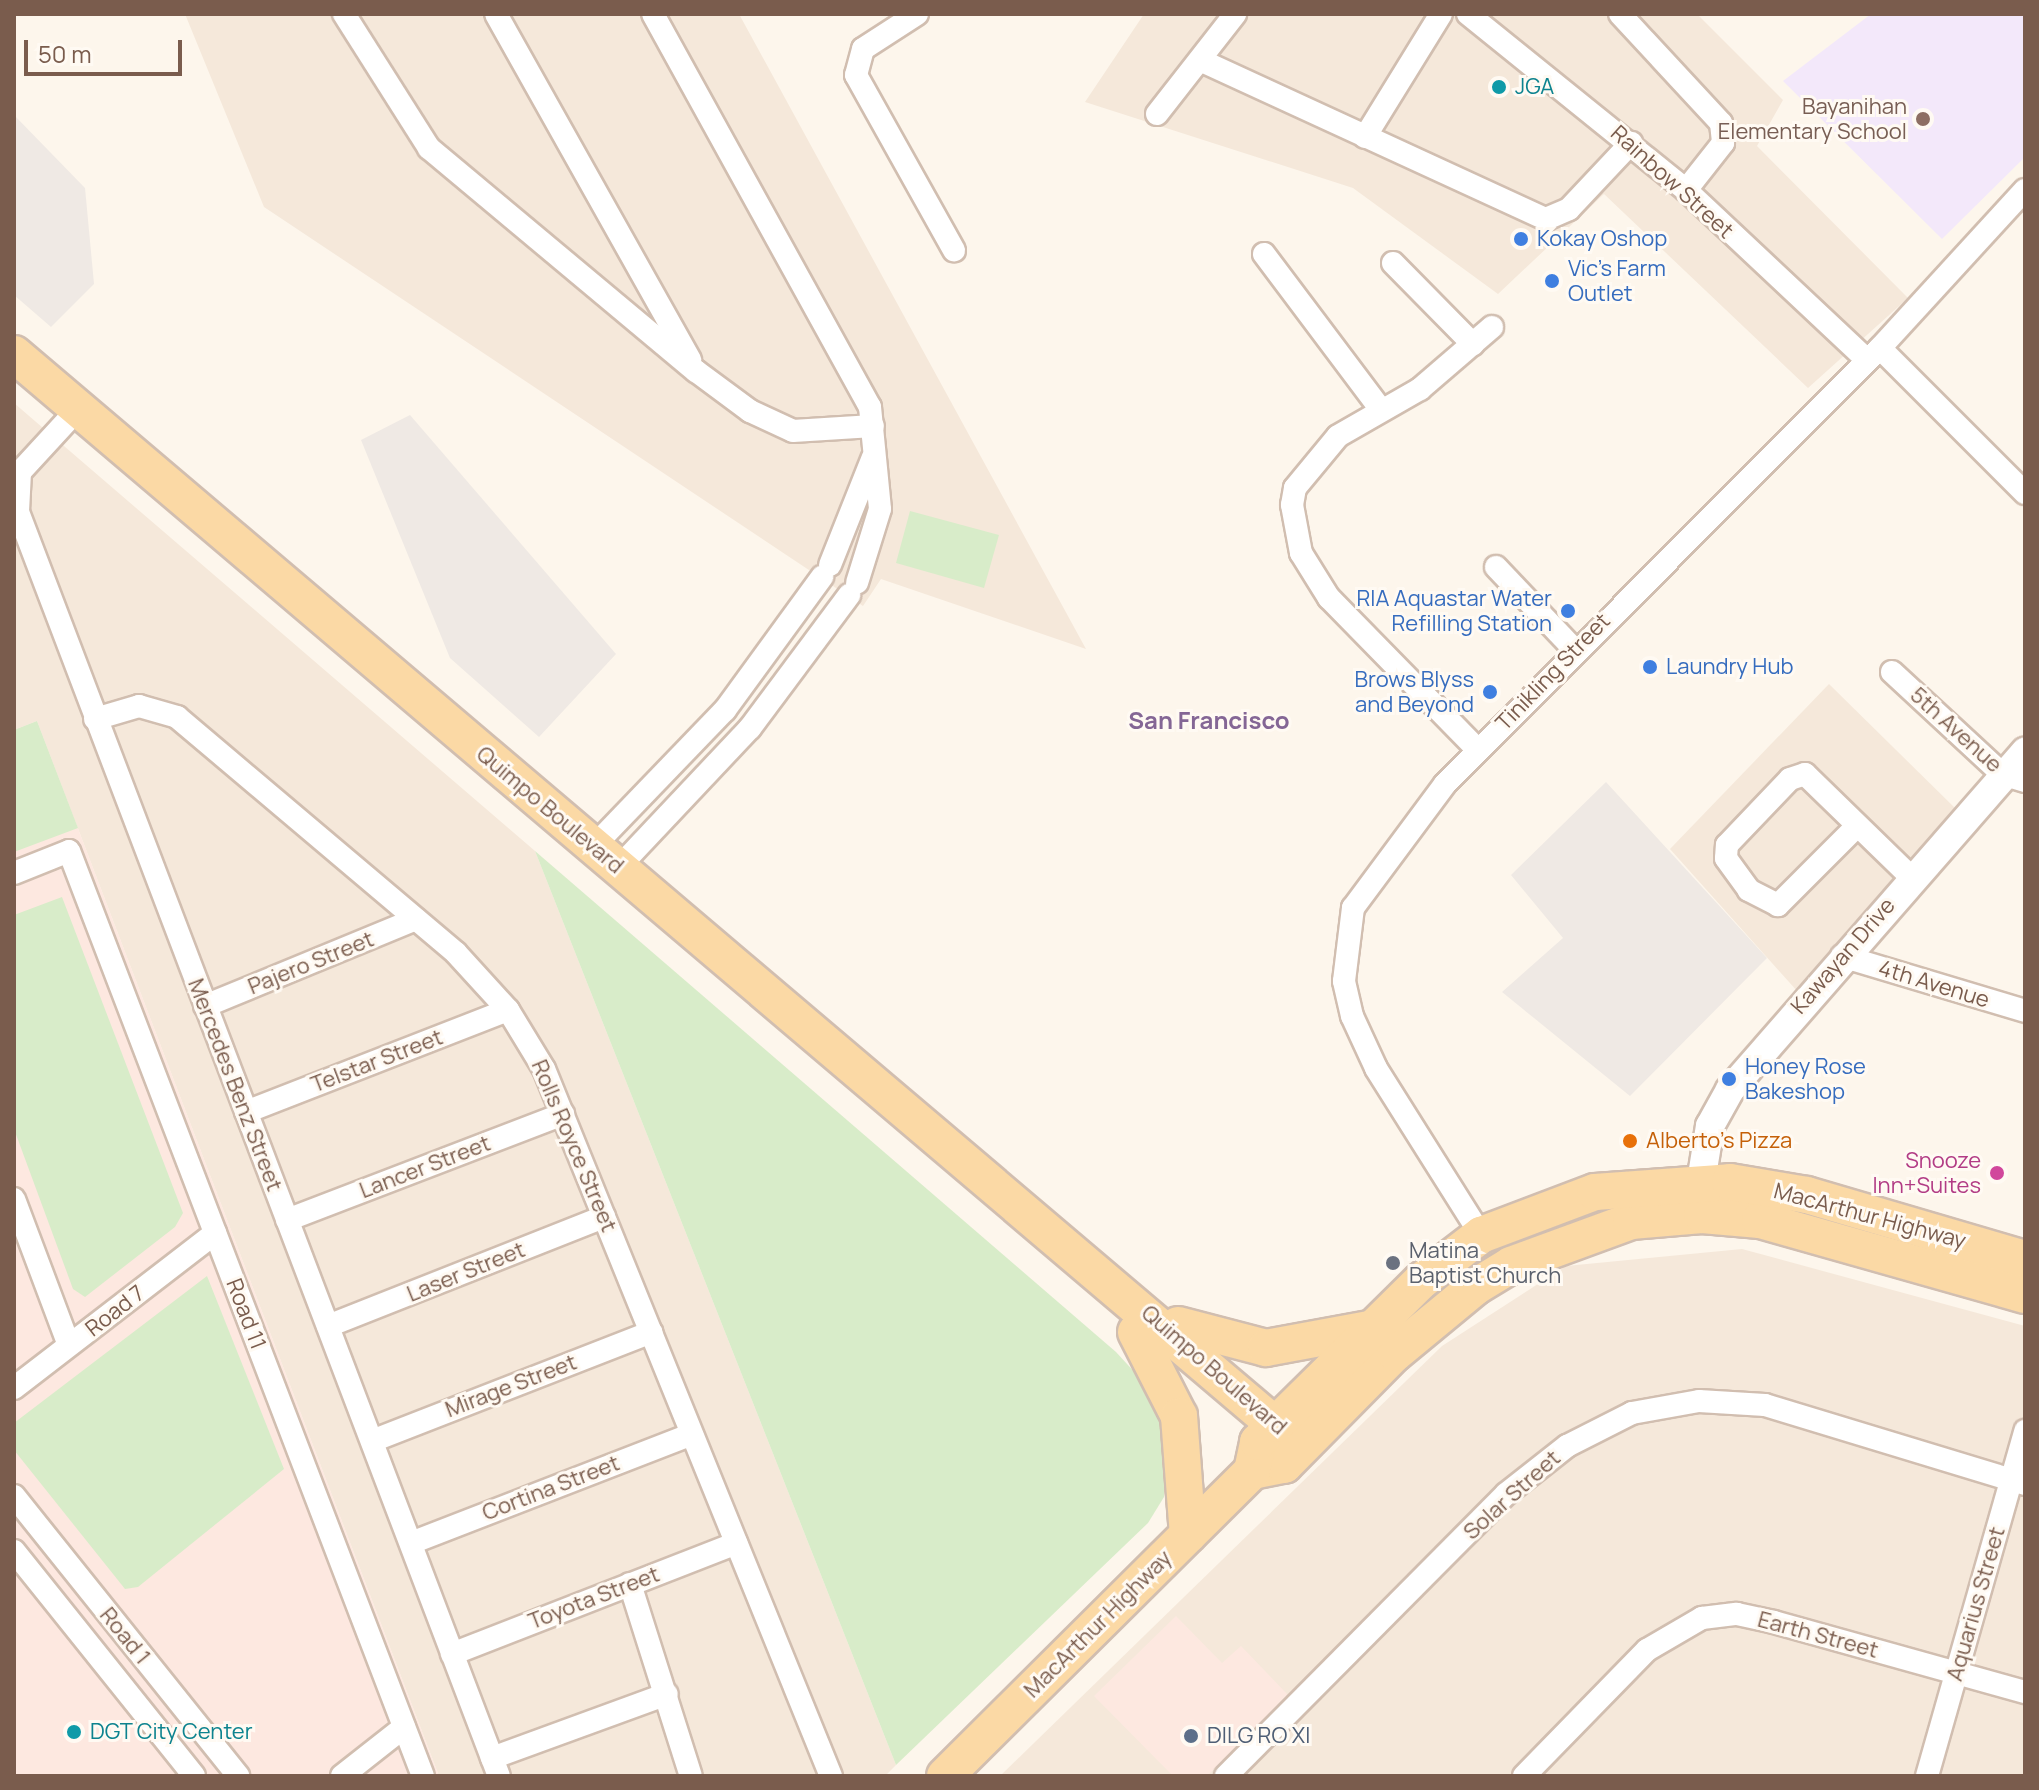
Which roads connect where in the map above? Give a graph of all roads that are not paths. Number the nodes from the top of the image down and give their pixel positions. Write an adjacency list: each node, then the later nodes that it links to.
1 (344, 14): 22 (street)
2 (496, 14): 22 (street)
3 (653, 14): 25 (street)
4 (917, 14): 15 (street)
5 (1235, 14): 9 (street)
6 (1441, 14): 11 (street)
7 (1468, 14): 12 (street, Rainbow Street)
8 (1620, 14): 13 (street)
9 (1202, 61): 10 (street); 11 (street)
10 (1157, 114)
11 (1365, 137): 12 (street)
12 (1631, 143): 13 (street, Rainbow Street)
13 (1686, 190): 21 (street, Rainbow Street)
14 (2021, 203): 21 (street, Tinikling Street)
15 (954, 250)
16 (1264, 254): 24 (street)
17 (1393, 263): 19 (street)
18 (1492, 327): 19 (street)
19 (1473, 344): 24 (street)
20 (14, 354): 23 (main road, Quimpo Boulevard)
21 (1874, 354): 26 (street, Rainbow Street); 30 (street, Tinikling Street)
22 (696, 371): 25 (street)
23 (78, 409): 32 (street, Mercedes Benz Street); 37 (main road, Quimpo Boulevard)
24 (1381, 410): 33 (street)
25 (874, 437): 28 (street); 29 (street)
26 (2025, 493)
27 (1496, 567): 30 (street)
28 (804, 605): 29 (street); 37 (street)
29 (830, 622): 37 (street)
30 (1573, 648): 33 (street, Tinikling Street)
31 (1892, 672): 35 (street, 5th Avenue)
32 (95, 719): 40 (street, Rolls Royce Street); 42 (street, Mercedes Benz Street)
33 (1478, 750): 52 (street, Tinikling Street)
34 (2025, 752): 35 (street, Kawayan Drive)
35 (2014, 778): 39 (street, Kawayan Drive)
36 (1857, 826): 36 (street); 39 (street)
37 (606, 857): 55 (main road, Quimpo Boulevard)
38 (14, 873): 51 (street, Road 11)
39 (1911, 877): 41 (street, Kawayan Drive)
40 (416, 919): 42 (street, Pajero Street); 43 (street, Rolls Royce Street)
41 (1842, 956): 44 (street, 4th Avenue); 47 (street, Kawayan Drive)
42 (205, 1006): 45 (street, Mercedes Benz Street)
43 (508, 1010): 45 (street, Telstar Street); 46 (street, Rolls Royce Street)
44 (2025, 1011)
45 (246, 1112): 50 (street, Mercedes Benz Street)
46 (563, 1114): 49 (street, Rolls Royce Street); 50 (street, Lancer Street)
47 (1701, 1182): 52 (main road, MacArthur Highway); 53 (main road, MacArthur Highway)
48 (14, 1199): 59 (street)
49 (604, 1217): 56 (street, Laser Street); 58 (street, Rolls Royce Street)
50 (287, 1220): 56 (street, Mercedes Benz Street)
51 (215, 1233): 59 (street, Road 7); 77 (street, Road 11)
52 (1481, 1235): 57 (main road, MacArthur Highway)
53 (2025, 1259)
54 (2025, 1295): 64 (main road, MacArthur Highway)
55 (1145, 1323): 57 (main road); 64 (main road, Quimpo Boulevard); 67 (main road)
56 (328, 1326): 63 (street, Mercedes Benz Street)
57 (1371, 1329): 64 (main road, MacArthur Highway)
58 (651, 1332): 62 (street, Rolls Royce Street); 63 (street, Mirage Street)
59 (69, 1345): 60 (street, Road 7)
60 (14, 1388)
61 (2025, 1431): 65 (street, Aquarius Street)
62 (692, 1434): 69 (street, Cortina Street); 70 (street, Rolls Royce Street)
63 (372, 1441): 69 (street, Mercedes Benz Street)
64 (1274, 1450): 67 (main road, MacArthur Highway)
65 (2018, 1482): 74 (street, Aquarius Street); 86 (street, Solar Street)
66 (14, 1496): 68 (street, Road 1)
67 (1188, 1535): 85 (main road, MacArthur Highway)
68 (46, 1537): 71 (street); 80 (street, Road 1)
69 (411, 1543): 73 (street, Mercedes Benz Street)
70 (736, 1543): 72 (street, Toyota Street); 84 (street, Rolls Royce Street)
71 (17, 1554): 79 (street, Road 1)
72 (630, 1584): 73 (street, Toyota Street); 76 (street)
73 (452, 1654): 78 (street, Mercedes Benz Street)
74 (1957, 1673): 75 (street, Earth Street); 87 (street, Earth Street); 88 (street, Aquarius Street)
75 (2025, 1692)
76 (667, 1694): 78 (street); 83 (street)
77 (404, 1727): 81 (street); 82 (street, Road 11)
78 (496, 1767)
79 (194, 1776)
80 (238, 1776)
81 (342, 1776)
82 (423, 1776)
83 (691, 1776)
84 (831, 1776)
85 (945, 1776)
86 (1226, 1776)
87 (1524, 1776)
88 (1927, 1776)

